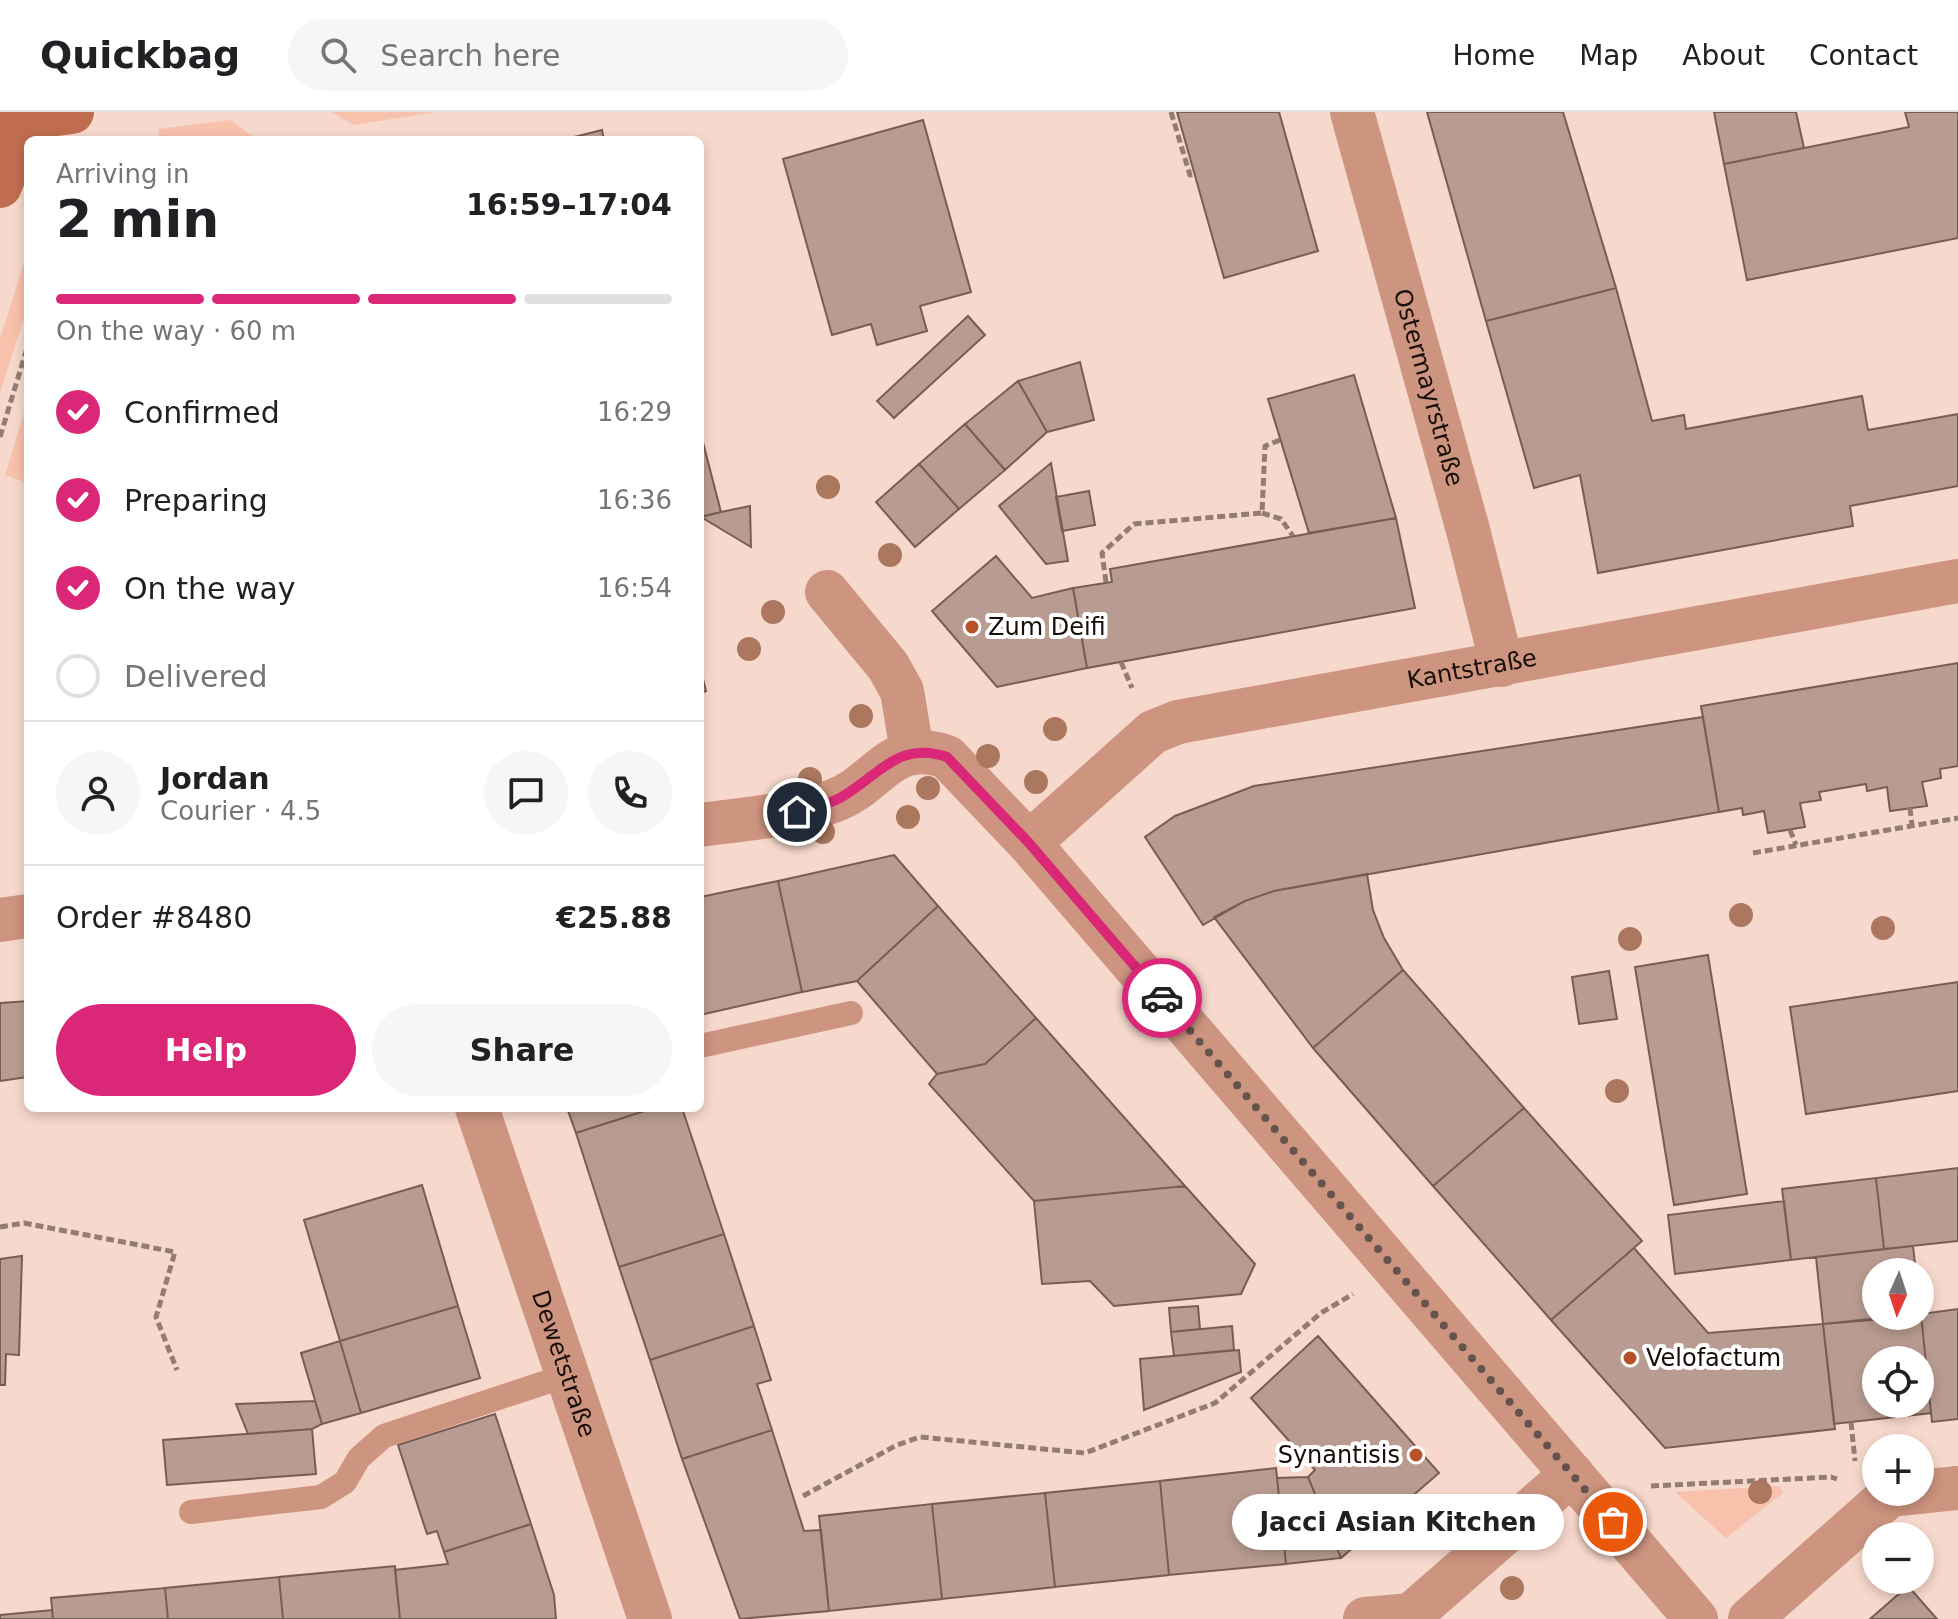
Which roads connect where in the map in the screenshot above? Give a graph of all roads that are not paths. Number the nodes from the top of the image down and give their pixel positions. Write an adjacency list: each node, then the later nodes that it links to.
1 (72, 112): 3 (street)
2 (1352, 112): 7 (street, Ostermayrstraße)
3 (19, 117): 4 (street)
4 (0, 186)
5 (1958, 581): 7 (street, Kantstraße)
6 (827, 592): 8 (street)
7 (1502, 665): 10 (street, Kantstraße)
8 (912, 752): 9 (street); 10 (street)
9 (704, 824)
10 (1029, 843): 17 (street)
11 (24, 917): 12 (street)
12 (0, 920)
13 (851, 1013): 14 (lane)
14 (704, 1045)
15 (483, 1112): 16 (street, Dewetstraße)
16 (568, 1375): 19 (lane); 21 (street, Dewetstraße)
17 (1572, 1474): 20 (street); 23 (street)
18 (1958, 1488): 24 (street)
19 (191, 1512)
20 (1412, 1617): 22 (street)
21 (650, 1619)
22 (1365, 1619)
23 (1696, 1619)
24 (1750, 1619)

